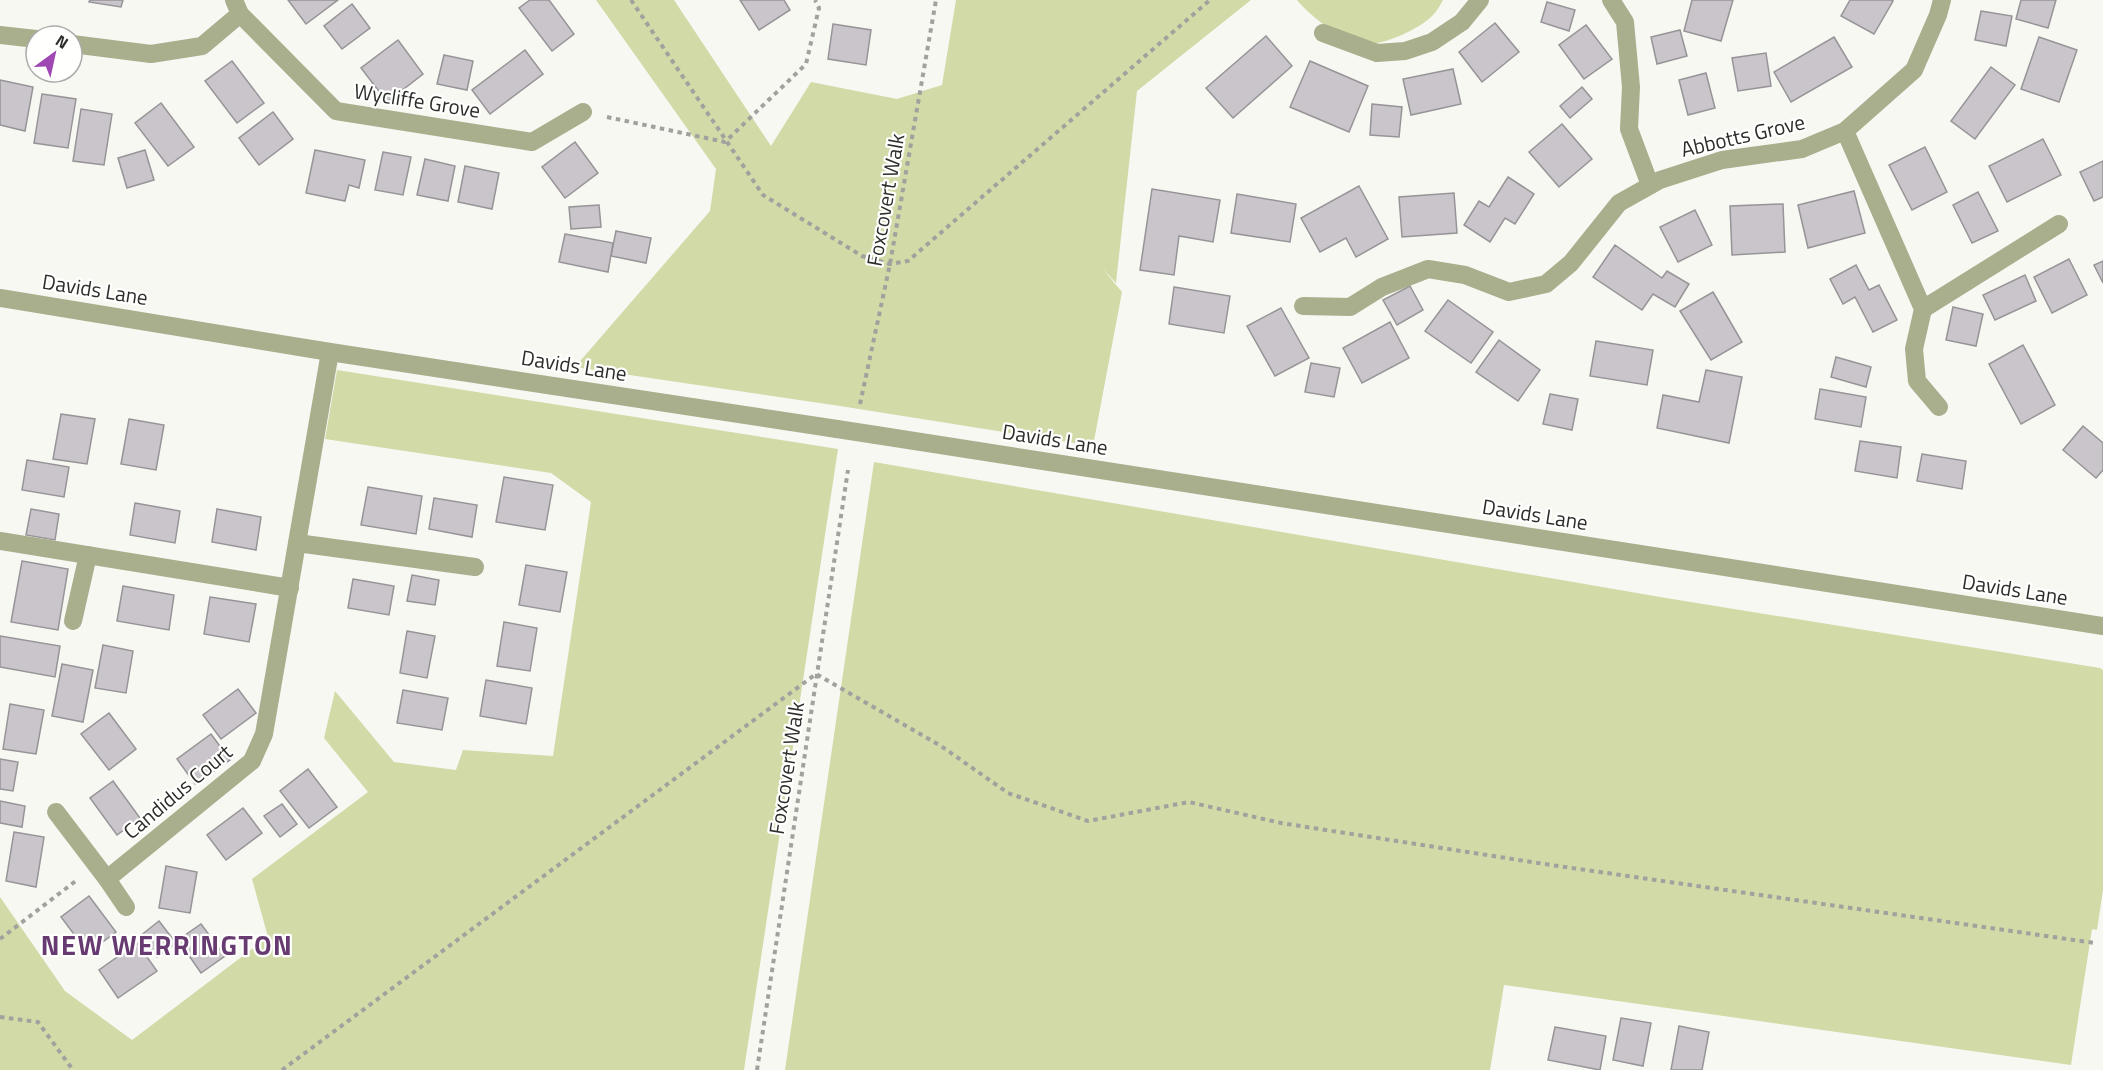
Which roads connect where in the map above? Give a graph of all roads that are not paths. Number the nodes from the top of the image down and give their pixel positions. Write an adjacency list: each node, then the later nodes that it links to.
1 (1480, 0): 5 (street)
2 (1611, 0): 11 (street)
3 (1942, 0): 10 (street, Abbotts Grove)
4 (237, 7): 8 (street, Wycliffe Grove); 9 (street, Wycliffe Grove)
5 (1323, 33)
6 (0, 35): 7 (street)
7 (24, 38)
8 (84, 46)
9 (583, 112)
10 (1845, 131): 11 (street, Abbotts Grove); 15 (street)
11 (1650, 185): 14 (street, Abbotts Grove)
12 (2059, 224): 15 (street)
13 (0, 298): 16 (street, Davids Lane)
14 (1303, 306)
15 (1923, 309): 17 (street)
16 (330, 352): 19 (street, Candidus Court); 24 (street, Davids Lane, bridge)
17 (1940, 407)
18 (0, 541): 20 (street)
19 (297, 543): 21 (street); 22 (street, Candidus Court)
20 (88, 555): 22 (street); 23 (street)
21 (475, 567)
22 (290, 588): 26 (street, Candidus Court)
23 (73, 621)
24 (2103, 626)
25 (56, 812): 26 (street)
26 (107, 879): 27 (street)
27 (126, 907)

